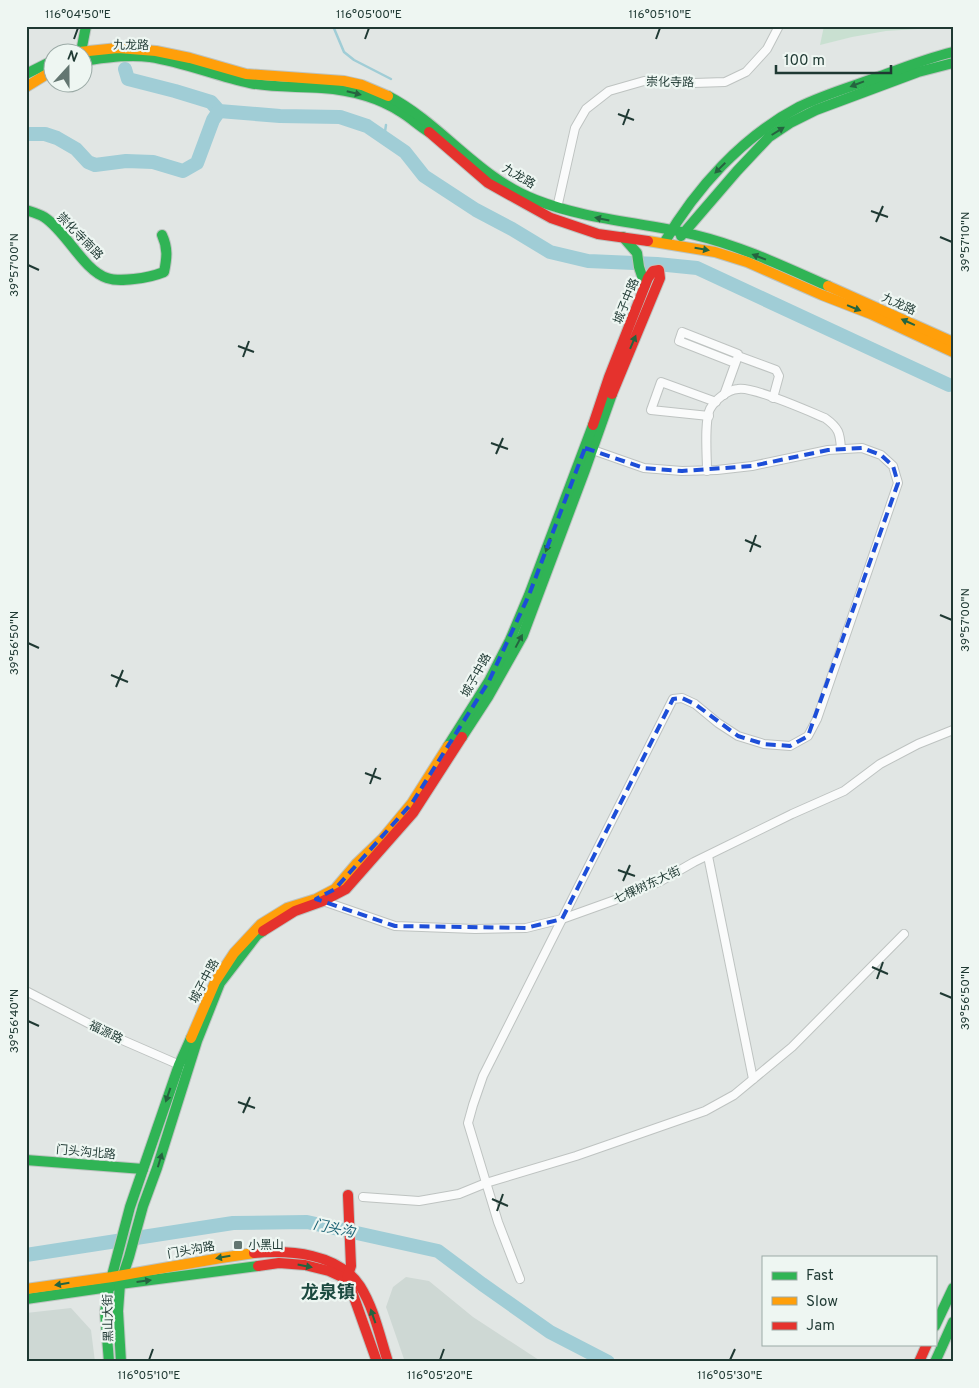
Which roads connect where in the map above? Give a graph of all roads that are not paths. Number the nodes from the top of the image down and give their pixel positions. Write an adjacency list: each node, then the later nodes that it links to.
1 (86, 26): 3 (main road)
2 (779, 26): 12 (street, 崇化寺路)
3 (82, 42)
4 (92, 50): 12 (main road, 九龙路)
5 (953, 52): 14 (main road, one-way to 14)
6 (92, 59): 17 (main road, 九龙路, one-way to 17)
7 (953, 63): 15 (main road, one-way to 7)
8 (42, 65): 9 (main road)
9 (26, 74)
10 (42, 77): 11 (main road)
11 (26, 87)
12 (557, 208): 14 (main road, 九龙路, one-way to 12)
13 (26, 210): 16 (main road, 崇化寺南路)
14 (671, 229): 15 (main road, 九龙路); 18 (main road)
15 (684, 232): 19 (main road); 21 (main road, 九龙路, one-way to 15)
16 (162, 235)
17 (622, 237): 18 (main road, 九龙路); 20 (main road)
18 (664, 243): 19 (main road, 九龙路)
19 (676, 245): 22 (main road, 九龙路, one-way to 22)
20 (645, 285): 30 (main road, 城子中路); 30 (main road, 城子中路, one-way to 20)
21 (953, 342)
22 (953, 352)
23 (737, 360): 23 (street); 24 (street); 27 (street)
24 (729, 380): 25 (street); 26 (street)
25 (756, 392): 26 (street); 27 (street)
26 (724, 395): 28 (street)
27 (773, 398): 31 (street)
28 (716, 402): 29 (street); 29 (street)
29 (709, 416): 32 (street)
30 (589, 449): 32 (street); 35 (main road, 城子中路)
31 (841, 449): 32 (street); 36 (street)
32 (706, 471)
33 (953, 730): 34 (street, 七棵树东大街)
34 (708, 856): 36 (street, 七棵树东大街); 40 (street)
35 (320, 900): 36 (street, 七棵树东大街); 39 (main road, 城子中路)
36 (562, 919): 43 (street)
37 (904, 934): 40 (street)
38 (26, 991): 39 (street, 福源路)
39 (184, 1067): 42 (main road, 城子中路, one-way to 42); 46 (main road, 城子中路, one-way to 39)
40 (753, 1079): 43 (street)
41 (26, 1160): 42 (main road, 门头沟北路)
42 (143, 1169): 50 (main road, 城子中路)
43 (486, 1183): 45 (street); 49 (street)
44 (348, 1195): 47 (main road)
45 (363, 1197)
46 (129, 1257): 48 (main road, 黑山大街)
47 (347, 1278): 48 (main road, 门头沟路); 59 (main road); 60 (main road, 门头沟路, one-way to 47)
48 (121, 1279): 50 (main road, 门头沟路); 58 (main road, 黑山大街)
49 (520, 1279)
50 (110, 1282): 52 (main road, 门头沟路, one-way to 52); 53 (main road, 门头沟路); 57 (main road, 黑山大街)
51 (953, 1288): 55 (main road)
52 (26, 1289)
53 (26, 1299)
54 (953, 1322): 62 (main road)
55 (936, 1324)
56 (926, 1346): 61 (main road)
57 (109, 1362)
58 (121, 1362)
59 (377, 1362)
60 (388, 1362)
61 (919, 1362)
62 (935, 1362)

